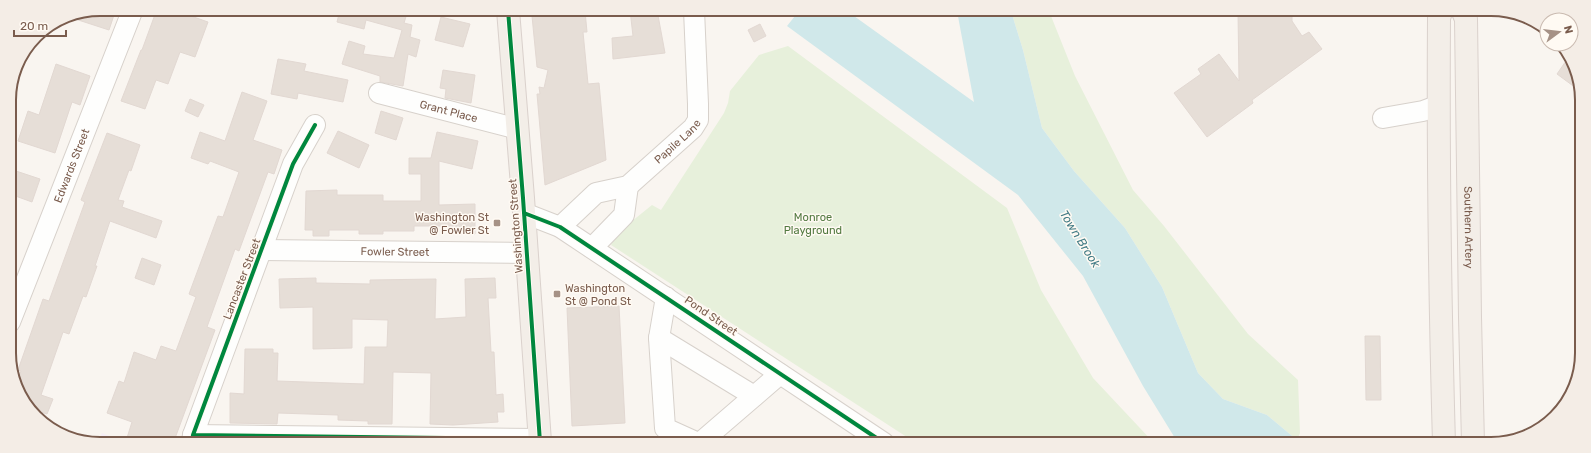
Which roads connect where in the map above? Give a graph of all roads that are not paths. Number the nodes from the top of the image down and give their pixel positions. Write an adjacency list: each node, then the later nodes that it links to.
1 (130, 16): 18 (street, Edwards Street)
2 (509, 16): 10 (main road, Washington Street)
3 (694, 16): 11 (street, Papile Lane)
4 (1440, 16): 7 (main road)
5 (1465, 16): 28 (main road, Southern Artery)
6 (379, 93): 10 (street, Grant Place)
7 (1439, 105): 8 (street); 27 (main road)
8 (1383, 118)
9 (315, 125): 15 (street, Lancaster Street)
10 (518, 129): 12 (main road, Washington Street)
11 (628, 186): 13 (street, Papile Lane); 14 (street)
12 (524, 213): 13 (street, Pond Street); 16 (main road, Washington Street)
13 (560, 227): 14 (street, Pond Street)
14 (592, 248): 17 (street, Pond Street)
15 (262, 250): 16 (street, Fowler Street); 22 (street, Lancaster Street)
16 (527, 253): 23 (main road, Washington Street)
17 (666, 297): 19 (street); 20 (street, Pond Street)
18 (16, 307)
19 (659, 338): 21 (street); 24 (street)
20 (780, 374): 21 (street); 26 (street, Pond Street)
21 (754, 396): 25 (street)
22 (192, 437)
23 (540, 437)
24 (685, 437)
25 (708, 437)
26 (875, 437)
27 (1444, 437)
28 (1473, 437)

